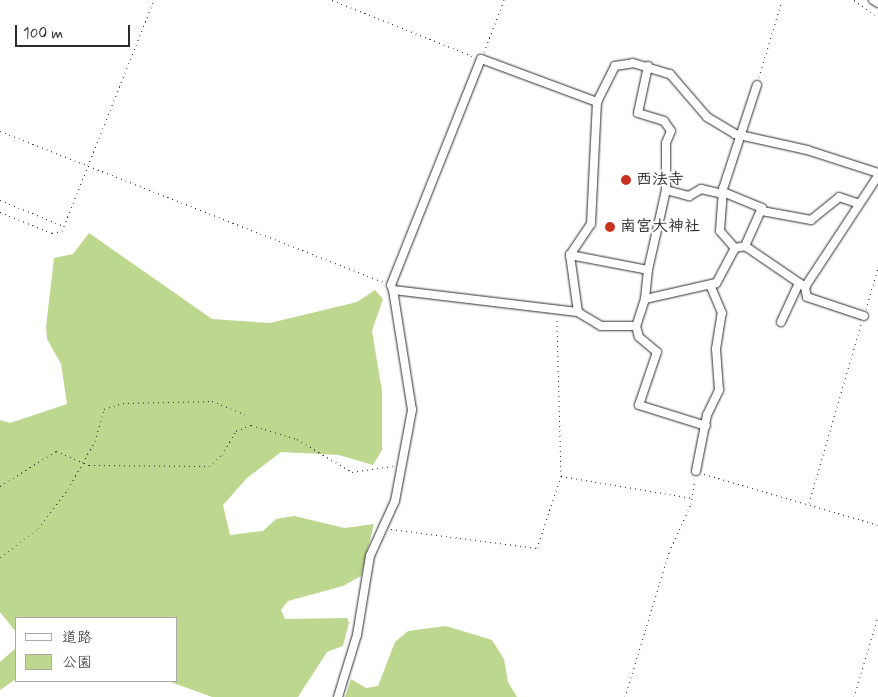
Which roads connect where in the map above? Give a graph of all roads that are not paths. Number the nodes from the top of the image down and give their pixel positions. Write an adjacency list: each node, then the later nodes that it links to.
1 (873, 0): 2 (street)
2 (878, 3)
3 (648, 66): 5 (street); 6 (street); 8 (street)
4 (758, 85): 6 (street)
5 (597, 102): 14 (street); 18 (street)
6 (742, 137): 7 (street); 9 (street)
7 (878, 175): 10 (street)
8 (666, 190): 9 (street); 15 (street)
9 (722, 193): 11 (street); 13 (street)
10 (859, 204): 11 (street); 16 (street)
11 (762, 211): 12 (street)
12 (745, 246): 13 (street); 16 (street)
13 (735, 248): 17 (street)
14 (570, 254): 15 (street); 20 (street)
15 (648, 270): 19 (street)
16 (802, 285): 21 (street); 22 (street)
17 (711, 287): 19 (street); 24 (street)
18 (392, 288): 20 (street); 26 (street)
19 (645, 299): 23 (street)
20 (578, 312): 23 (street)
21 (864, 316)
22 (781, 322)
23 (636, 326): 24 (street)
24 (706, 426): 25 (street)
25 (696, 471)
26 (338, 697)

